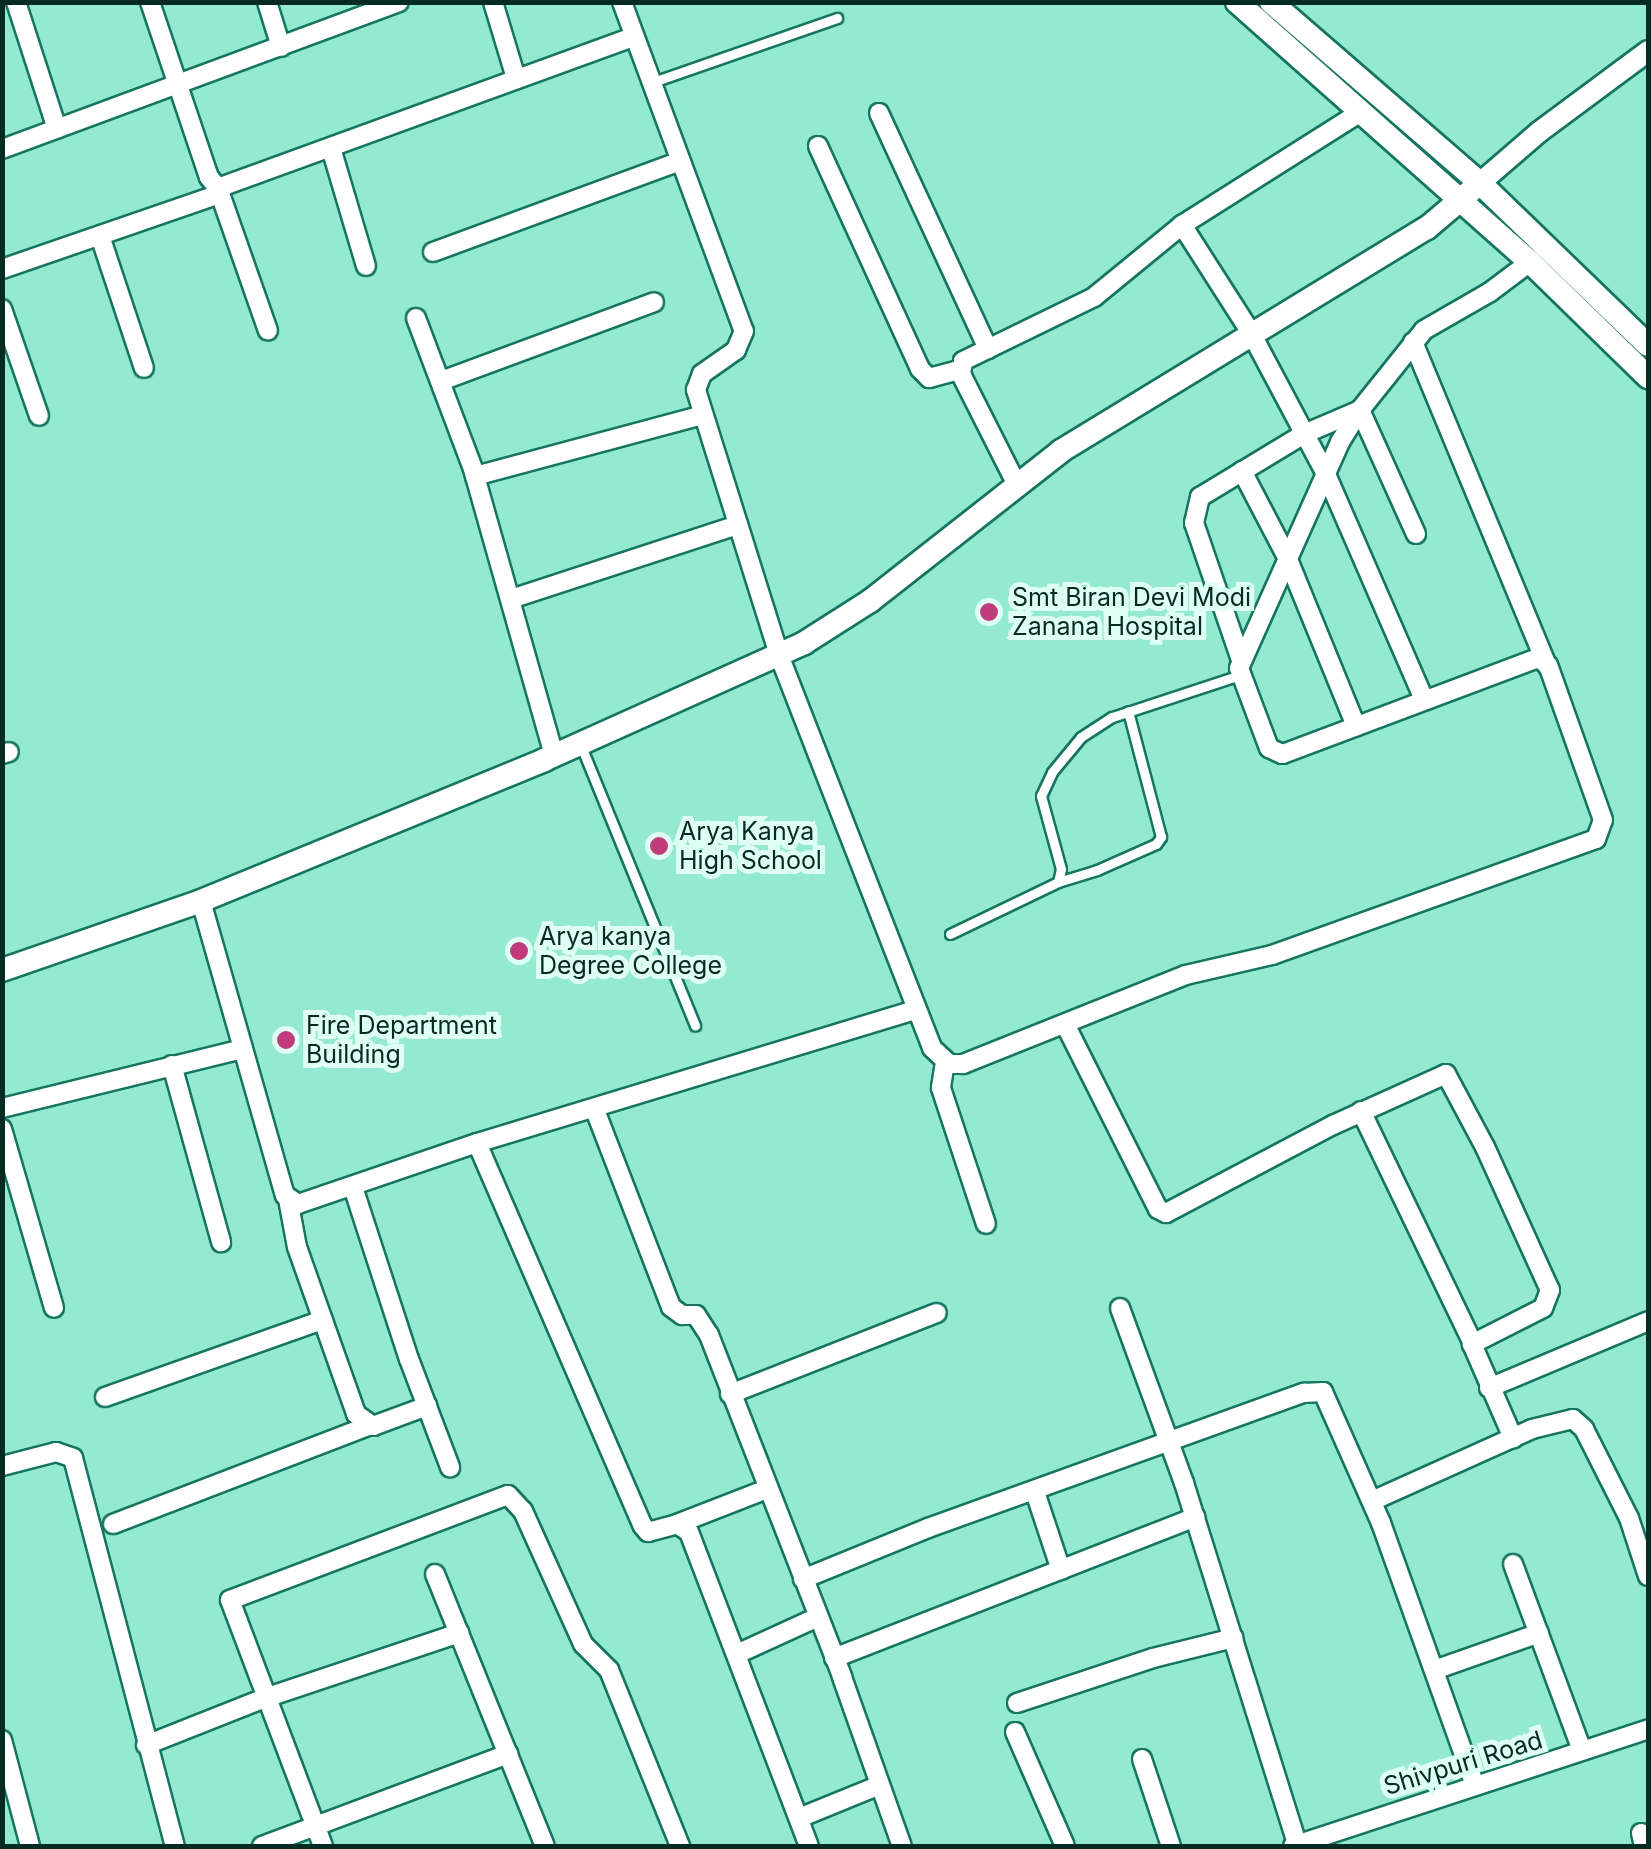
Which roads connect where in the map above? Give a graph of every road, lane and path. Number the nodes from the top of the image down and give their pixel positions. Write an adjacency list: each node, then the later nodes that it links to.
1 (16, 2): 18 (street)
2 (150, 2): 15 (street)
3 (267, 2): 11 (street)
4 (398, 2): 11 (street)
5 (493, 2): 13 (street)
6 (622, 2): 10 (street)
7 (1237, 2): 16 (main road)
8 (1272, 2): 23 (main road)
9 (837, 18): 14 (lane)
10 (632, 38): 13 (street); 14 (street)
11 (281, 47): 15 (street)
12 (1648, 51): 23 (street)
13 (516, 78): 20 (street)
14 (650, 83): 22 (street)
15 (179, 86): 18 (street); 24 (street)
16 (1361, 112): 25 (main road); 26 (street)
17 (879, 113): 39 (street)
18 (57, 129): 21 (street)
19 (818, 146): 41 (street)
20 (331, 148): 24 (street); 30 (street)
21 (2, 149)
22 (680, 161): 28 (street); 45 (street)
23 (1480, 184): 25 (main road); 38 (main road)
24 (219, 191): 27 (street); 35 (street)
25 (1462, 200): 29 (main road); 36 (main road)
26 (1182, 225): 36 (street); 39 (street)
27 (100, 236): 31 (street); 40 (street)
28 (433, 252)
29 (1530, 262): 37 (street); 42 (main road)
30 (366, 266)
31 (2, 268)
32 (654, 302): 43 (street)
33 (2, 309): 46 (street)
34 (416, 318): 43 (street)
35 (268, 331)
36 (1251, 332): 47 (street); 51 (main road)
37 (1412, 342): 44 (street); 57 (street)
38 (1648, 345)
39 (988, 349): 41 (street)
40 (144, 368)
41 (959, 370): 51 (street)
42 (1648, 378)
43 (441, 381): 50 (street)
44 (1360, 410): 47 (street); 49 (street); 53 (street)
45 (703, 415): 50 (street); 52 (street)
46 (40, 416)
47 (1304, 434): 48 (street); 49 (street)
48 (1242, 471): 54 (street); 58 (street)
49 (1326, 474): 54 (street); 59 (street)
50 (475, 476): 55 (street)
51 (1016, 483): 56 (main road)
52 (738, 525): 55 (street); 56 (street)
53 (1416, 534)
54 (1288, 557): 58 (street); 61 (street)
55 (511, 599): 63 (street)
56 (779, 656): 62 (main road); 68 (street)
57 (1548, 665): 59 (street); 69 (street)
58 (1240, 668): 60 (lane); 61 (street)
59 (1424, 699): 61 (street)
60 (1128, 711): 64 (lane); 64 (lane)
61 (1356, 726)
62 (580, 744): 63 (main road); 70 (lane)
63 (554, 755): 65 (main road)
64 (1058, 882): 66 (lane)
65 (201, 901): 67 (main road); 71 (street)
66 (950, 934)
67 (2, 970)
68 (916, 1010): 72 (street); 75 (street)
69 (1065, 1024): 72 (street); 76 (street)
70 (695, 1026)
71 (243, 1049): 73 (street); 80 (street)
72 (945, 1062): 81 (street)
73 (172, 1065): 74 (street); 82 (street)
74 (2, 1108)
75 (594, 1110): 78 (street); 90 (street)
76 (1361, 1111): 88 (street); 88 (street)
77 (2, 1129): 83 (street)
78 (477, 1143): 79 (street); 103 (street)
79 (353, 1187): 80 (street); 92 (street)
80 (288, 1199): 86 (street)
81 (986, 1224)
82 (221, 1242)
83 (54, 1308)
84 (1120, 1308): 95 (street)
85 (937, 1313): 90 (street)
86 (324, 1320): 91 (street); 93 (street)
87 (1648, 1321): 89 (street)
88 (1472, 1342): 89 (street)
89 (1490, 1388): 94 (street)
90 (730, 1394): 98 (street)
91 (105, 1397)
92 (426, 1406): 93 (street); 97 (street)
93 (368, 1426): 102 (street)
94 (1513, 1438): 100 (street); 107 (street)
95 (1169, 1443): 99 (street); 100 (street); 101 (street)
96 (2, 1466): 121 (street)
97 (450, 1468)
98 (767, 1489): 103 (street); 108 (street)
99 (1035, 1492): 105 (street); 108 (street)
100 (1372, 1501): 115 (street)
101 (1195, 1518): 105 (street); 112 (street)
102 (113, 1524)
103 (677, 1524): 113 (street)
104 (1514, 1564): 111 (street)
105 (1061, 1570): 114 (street)
106 (436, 1574): 110 (street)
107 (1648, 1576)
108 (802, 1578): 109 (street)
109 (818, 1617): 113 (street); 114 (street)
110 (459, 1633): 116 (street); 123 (street)
111 (1539, 1634): 115 (street); 122 (street)
112 (1234, 1638): 117 (street); 138 (street)
113 (737, 1654): 127 (street)
114 (834, 1658): 125 (street)
115 (1437, 1669): 126 (street)
116 (265, 1698): 121 (street); 128 (street); 133 (street)
117 (1017, 1703)
118 (1648, 1729): 122 (street, Shivpuri Road)
119 (1015, 1732): 136 (street)
120 (2, 1740): 129 (street)
121 (146, 1745): 130 (street)
122 (1582, 1751): 126 (street, Shivpuri Road)
123 (508, 1754): 128 (street); 132 (street)
124 (1142, 1759): 137 (street)
125 (880, 1785): 127 (street); 135 (street)
126 (1475, 1785): 138 (street, Shivpuri Road)
127 (799, 1818): 134 (street)
128 (319, 1838): 131 (street)
129 (30, 1846)
130 (175, 1846)
131 (262, 1846)
132 (545, 1846)
133 (680, 1846)
134 (809, 1846)
135 (902, 1846)
136 (1066, 1846)
137 (1171, 1846)
138 (1296, 1846)

